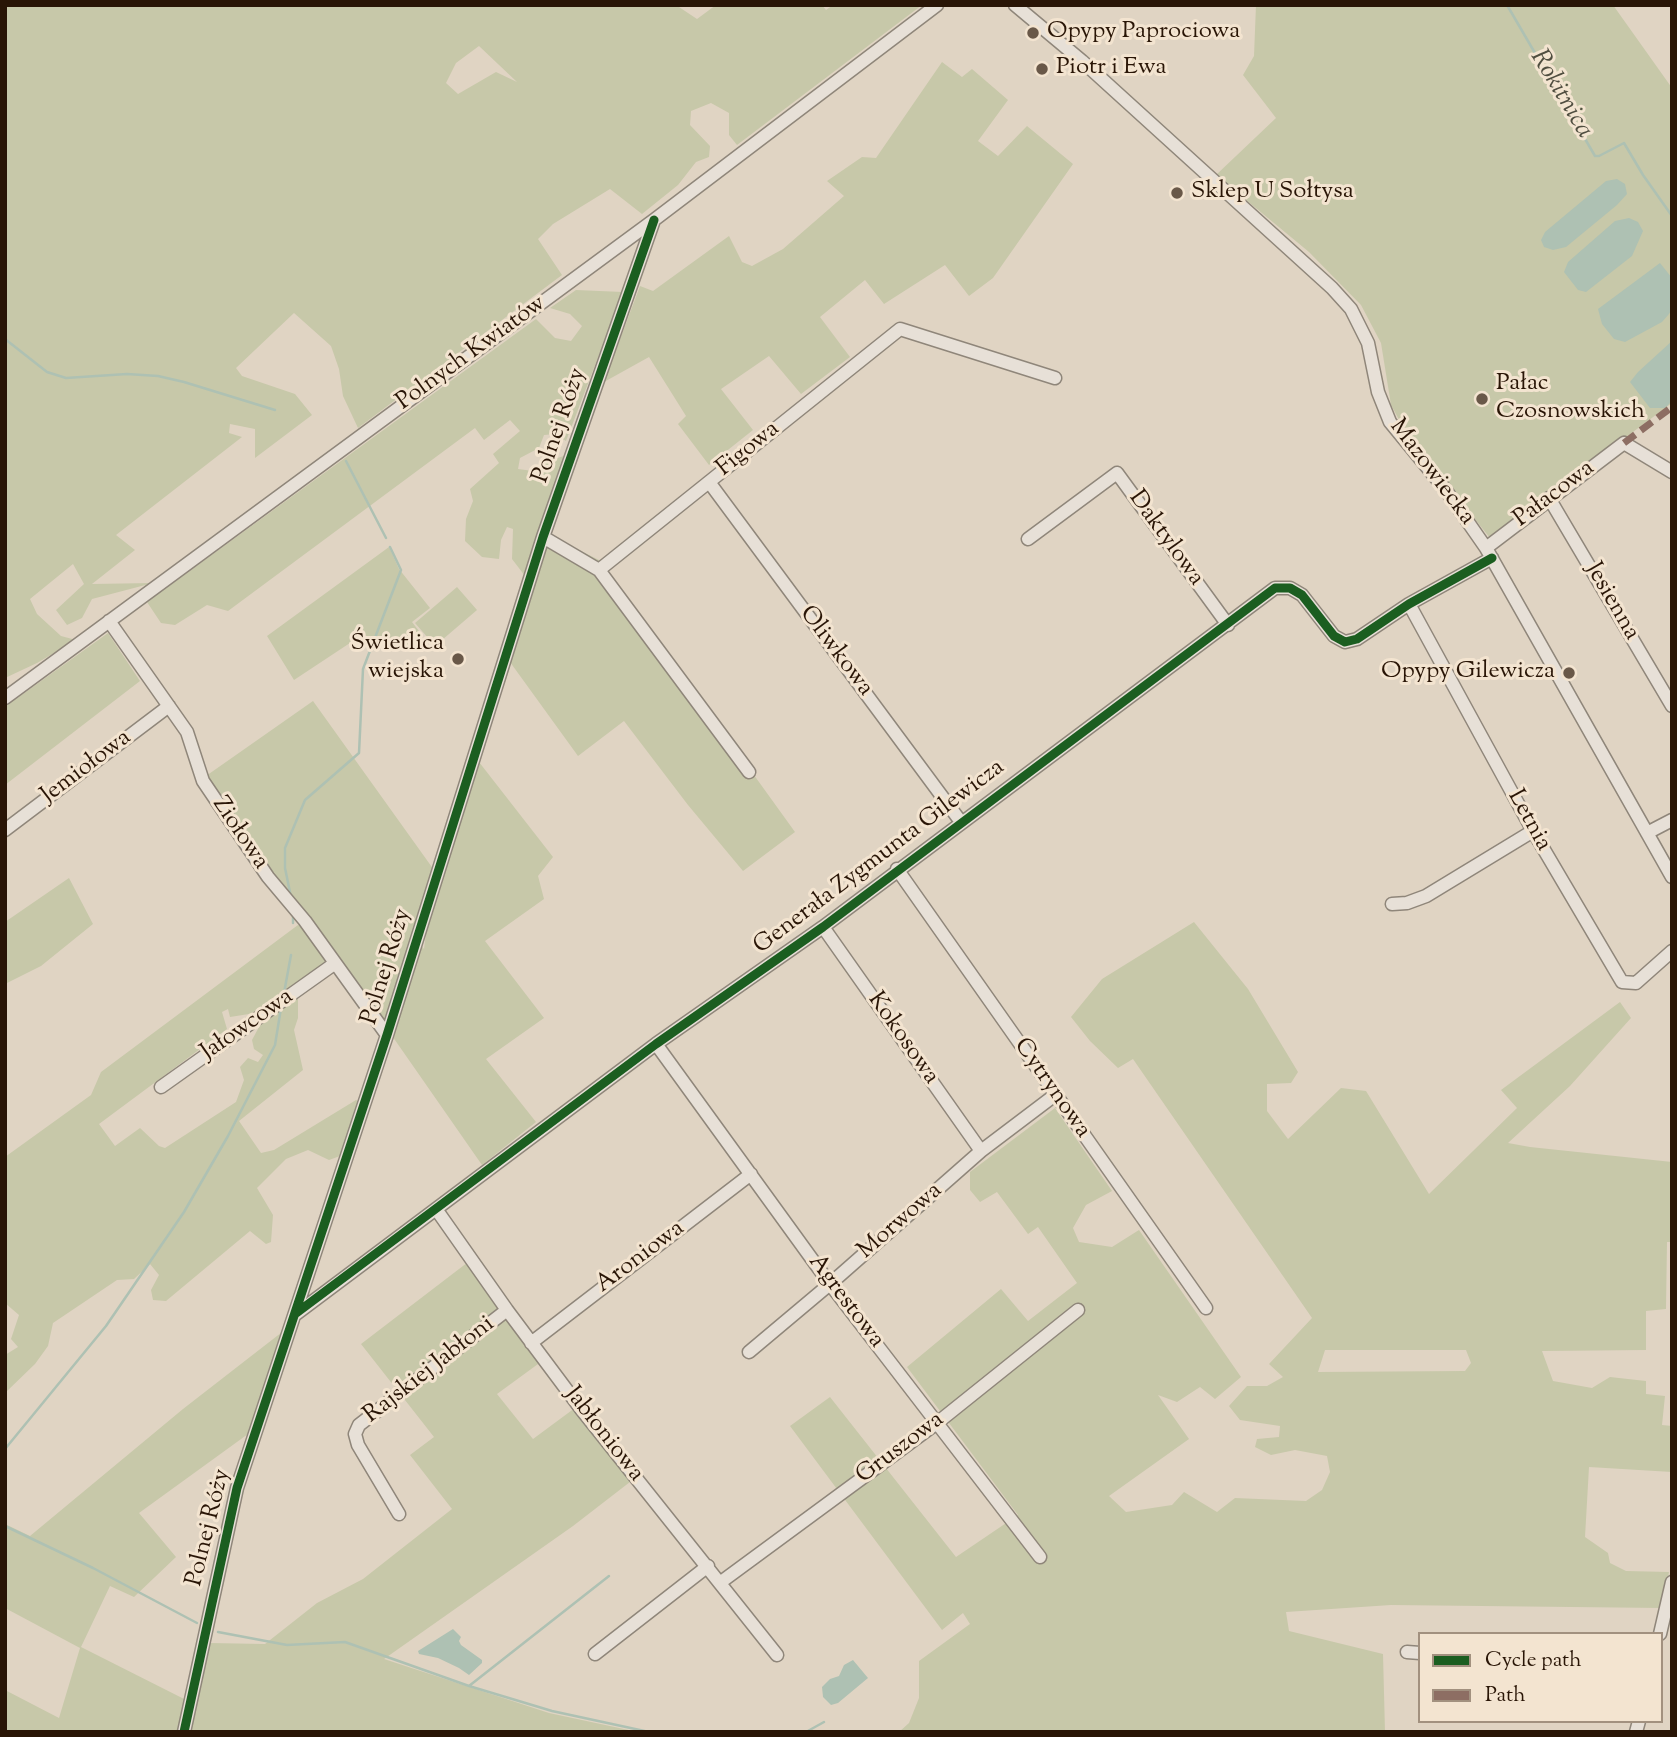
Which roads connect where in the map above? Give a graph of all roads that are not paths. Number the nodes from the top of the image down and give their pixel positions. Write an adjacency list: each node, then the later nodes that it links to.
1 (937, 5): 3 (street, Polnych Kwiatów)
2 (1015, 5): 10 (street, Mazowiecka)
3 (654, 220): 8 (street, Polnej Róży); 13 (street, Polnych Kwiatów)
4 (1055, 378): 6 (street, Figowa)
5 (1672, 472): 7 (street, Pałacowa)
6 (709, 482): 11 (street, Figowa); 20 (street, Oliwkowa)
7 (1549, 498): 10 (street, Pałacowa); 17 (street, Jesienna)
8 (543, 537): 11 (street); 30 (street, Polnej Róży)
9 (1028, 539): 14 (street, Daktylowa)
10 (1489, 553): 12 (street, Generała Zygmunta Gilewicza); 23 (street, Mazowiecka)
11 (599, 570): 18 (street)
12 (1409, 604): 14 (street, Generała Zygmunta Gilewicza); 22 (street, Letnia)
13 (109, 621): 15 (street, Polnych Kwiatów); 16 (street, Ziołowa)
14 (1228, 625): 20 (street, Generała Zygmunta Gilewicza)
15 (5, 698)
16 (169, 706): 21 (street, Jemiołowa); 29 (street, Ziołowa)
17 (1672, 706)
18 (749, 772)
19 (1672, 820): 23 (street)
20 (961, 822): 24 (street, Generała Zygmunta Gilewicza)
21 (5, 830)
22 (1533, 831): 26 (street); 28 (street, Letnia)
23 (1647, 833): 25 (street, Mazowiecka)
24 (897, 869): 27 (street, Generała Zygmunta Gilewicza); 33 (street, Cytrynowa)
25 (1672, 877)
26 (1392, 904)
27 (823, 927): 31 (street, Generała Zygmunta Gilewicza); 34 (street, Kokosowa)
28 (1672, 951)
29 (334, 964): 30 (street, Ziołowa); 32 (street, Jałowcowa)
30 (387, 1035): 41 (street, Polnej Róży)
31 (656, 1044): 35 (street, Agrestowa); 36 (street, Generała Zygmunta Gilewicza)
32 (161, 1087)
33 (1055, 1095): 34 (street, Morwowa); 38 (street, Cytrynowa)
34 (981, 1151): 37 (street, Morwowa)
35 (751, 1174): 37 (street, Agrestowa); 42 (street, Aroniowa)
36 (436, 1209): 39 (street, Jabłoniowa); 41 (street, Generała Zygmunta Gilewicza)
37 (830, 1284): 43 (street, Morwowa); 44 (street, Agrestowa)
38 (1206, 1308)
39 (507, 1310): 42 (street, Jabłoniowa); 45 (street, Rajskiej Jabłoni)
40 (1078, 1310): 44 (street, Gruszowa)
41 (295, 1314): 53 (street, Polnej Róży)
42 (531, 1343): 47 (street, Jabłoniowa)
43 (749, 1352)
44 (937, 1423): 46 (street, Agrestowa); 48 (street, Gruszowa)
45 (399, 1514)
46 (1040, 1557)
47 (708, 1566): 48 (street, Jabłoniowa); 51 (street)
48 (720, 1582): 52 (street, Jabłoniowa)
49 (1672, 1582): 50 (street)
50 (1660, 1632)
51 (595, 1654)
52 (778, 1655)
53 (184, 1732)

